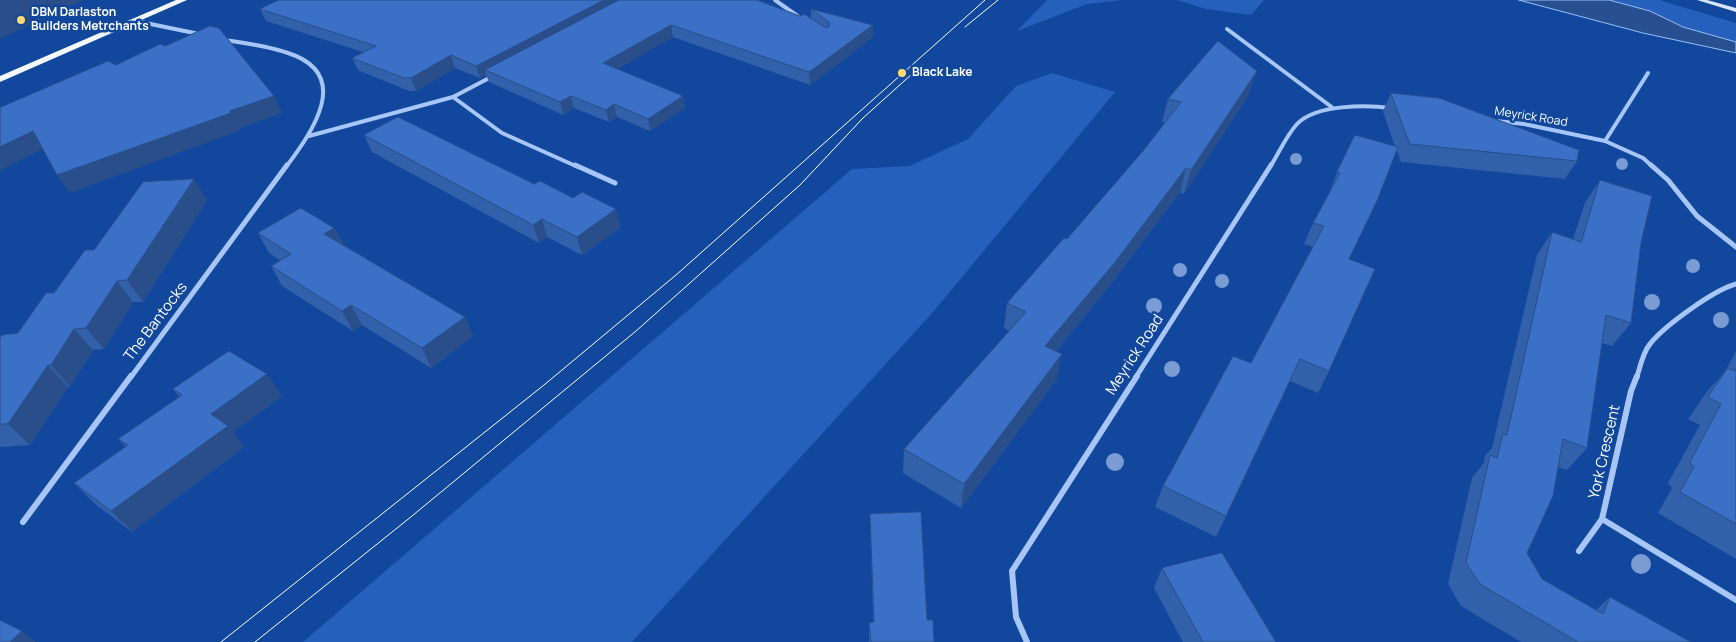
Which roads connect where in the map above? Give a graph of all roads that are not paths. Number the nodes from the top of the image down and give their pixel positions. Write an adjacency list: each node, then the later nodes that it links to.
1 (182, 0): 5 (main road)
2 (775, 0): 6 (street)
3 (1700, 0): 4 (main road)
4 (1736, 10)
5 (136, 21): 8 (street); 12 (main road)
6 (805, 21)
7 (1227, 29): 14 (street)
8 (202, 35)
9 (221, 39): 17 (street, The Bantocks)
10 (1648, 73): 18 (street)
11 (496, 75): 13 (street)
12 (0, 79)
13 (453, 97): 17 (street); 19 (street)
14 (1333, 108): 15 (street, Meyrick Road); 26 (street, Meyrick Road)
15 (1398, 109)
16 (1485, 119): 18 (street, Meyrick Road)
17 (309, 136): 23 (street, The Bantocks)
18 (1606, 141): 20 (street, Meyrick Road)
19 (615, 182)
20 (1736, 246)
21 (1736, 284): 22 (street, York Crescent)
22 (1602, 519): 24 (street); 25 (street, York Crescent)
23 (23, 522)
24 (1579, 551)
25 (1736, 600)
26 (1026, 642)

